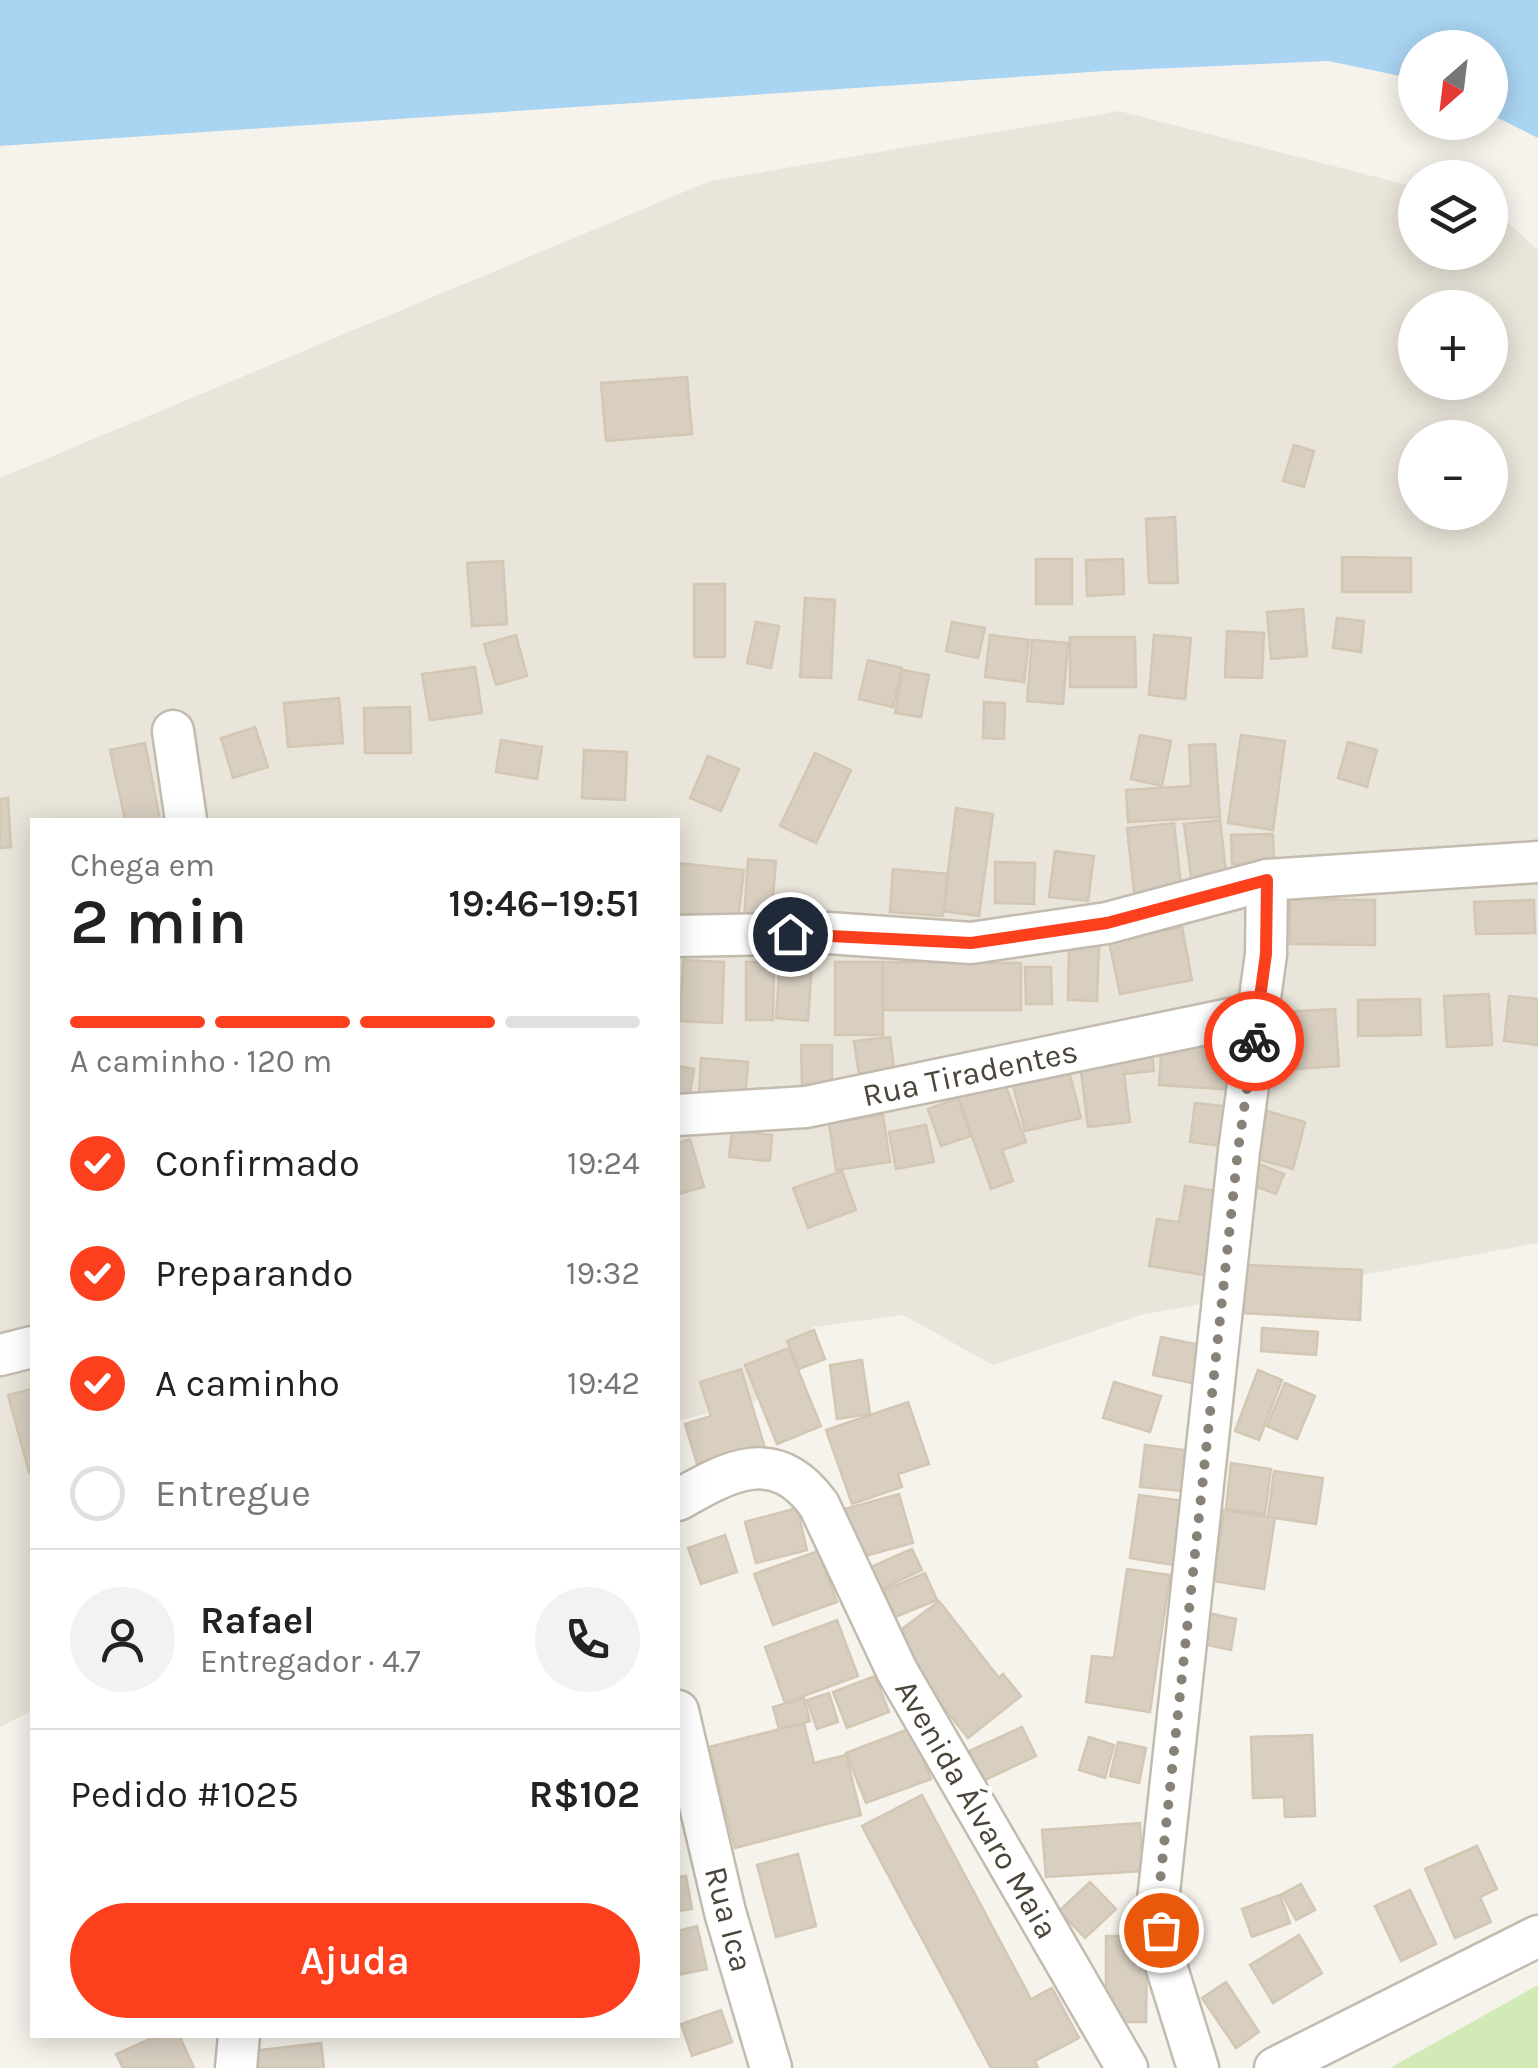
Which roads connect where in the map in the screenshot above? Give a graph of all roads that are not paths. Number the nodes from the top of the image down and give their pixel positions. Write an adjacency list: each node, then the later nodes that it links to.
1 (173, 732): 2 (street)
2 (186, 818)
3 (1538, 862): 4 (street)
4 (1267, 880): 5 (street); 6 (street)
5 (680, 936)
6 (1259, 1013): 7 (street, Rua Tiradentes); 17 (street)
7 (680, 1114)
8 (30, 1347): 9 (street)
9 (0, 1355)
10 (680, 1499): 16 (street, Avenida Álvaro Maia)
11 (680, 1719): 15 (street, Rua Ica)
12 (1538, 1936): 18 (street)
13 (239, 2038): 14 (street)
14 (236, 2068)
15 (771, 2068)
16 (1127, 2068)
17 (1198, 2068)
18 (1275, 2068)

